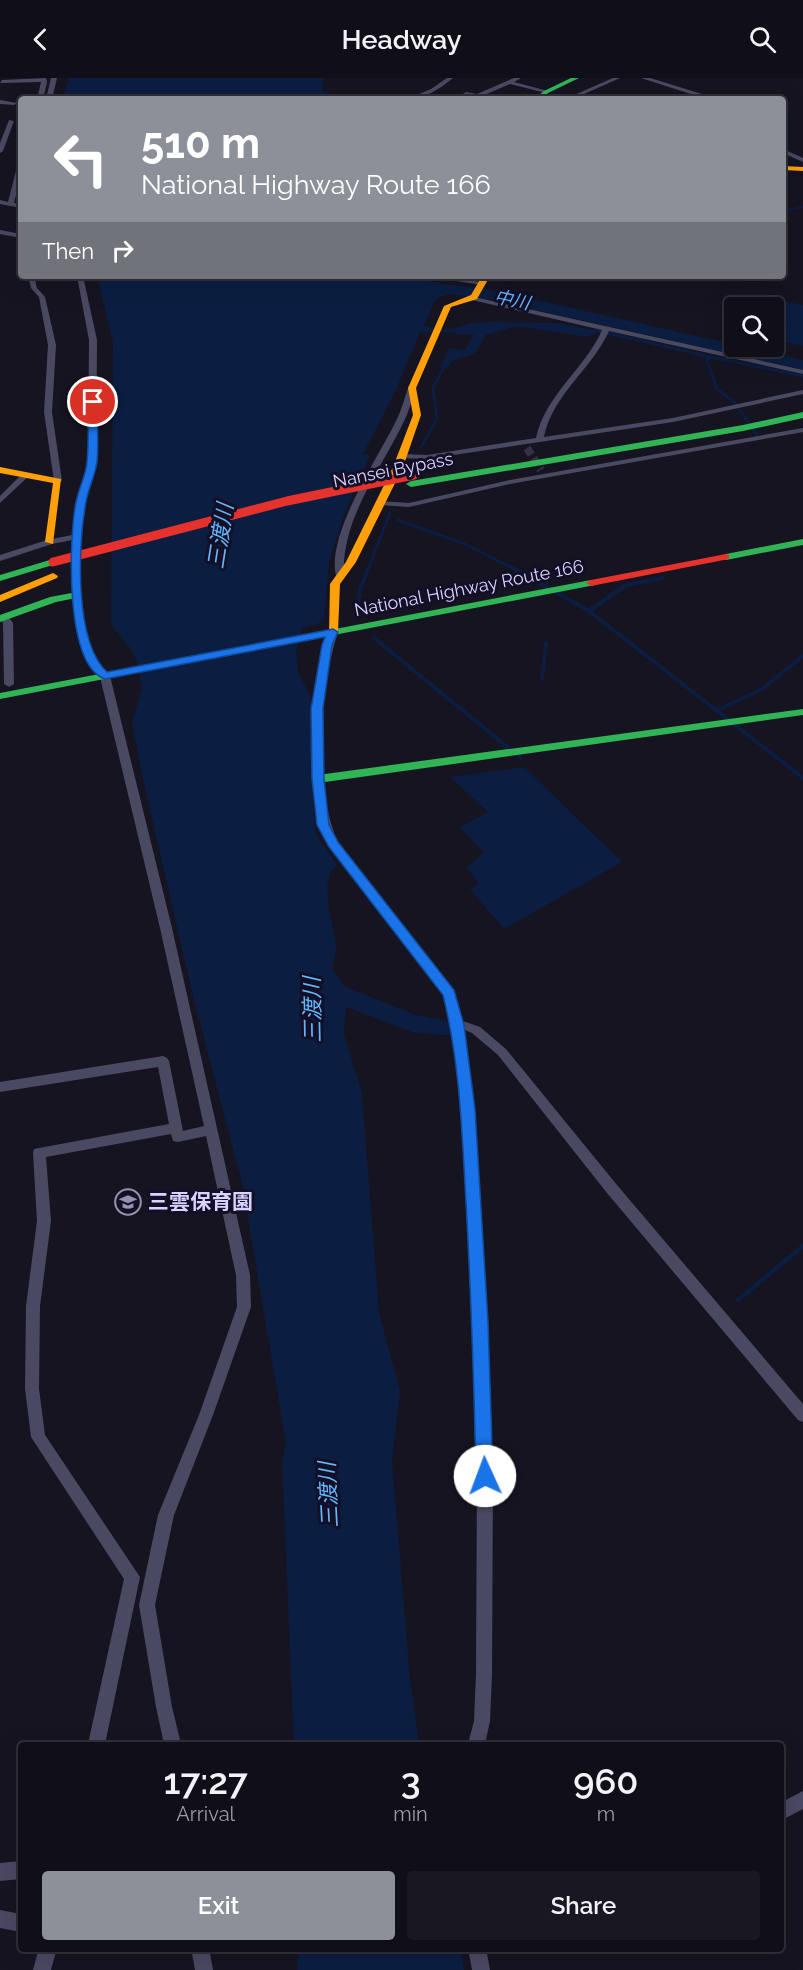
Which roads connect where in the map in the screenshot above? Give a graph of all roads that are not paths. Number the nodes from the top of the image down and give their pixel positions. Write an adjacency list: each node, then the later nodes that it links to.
1 (54, 78): 12 (street)
2 (439, 78): 13 (street)
3 (450, 78): 14 (street)
4 (519, 78): 10 (street)
5 (576, 78): 16 (main road)
6 (617, 78): 17 (street)
7 (644, 78): 18 (street)
8 (43, 79): 9 (street); 11 (street)
9 (3, 81)
10 (510, 82): 15 (street); 16 (street)
11 (41, 96)
12 (50, 96)
13 (407, 96)
14 (418, 96)
15 (486, 96)
16 (546, 96)
17 (575, 96)
18 (700, 96)
19 (0, 102): 20 (street)
20 (14, 103)
21 (10, 121): 22 (street)
22 (0, 151)
23 (786, 152): 24 (street)
24 (803, 160)
25 (786, 168): 26 (main road)
26 (803, 169)
27 (18, 175): 30 (street)
28 (0, 202): 30 (street)
29 (18, 203): 30 (street)
30 (11, 204)
31 (0, 232): 32 (street)
32 (18, 235)
33 (32, 279): 53 (street)
34 (81, 279): 56 (street)
35 (441, 279): 36 (street)
36 (481, 286): 37 (street); 39 (main road)
37 (605, 331): 38 (street); 47 (street)
38 (803, 372)
39 (412, 388): 49 (main road); 61 (street)
40 (803, 392): 42 (street)
41 (803, 406): 42 (main road, Nansei Bypass)
42 (752, 415): 43 (main road, Nansei Bypass); 44 (main road, Nansei Bypass); 44 (street)
43 (803, 415)
44 (737, 418): 45 (main road, Nansei Bypass); 45 (street)
45 (681, 429): 47 (street); 48 (street); 52 (main road, Nansei Bypass)
46 (803, 430): 48 (street)
47 (540, 440): 49 (street)
48 (698, 448): 55 (street)
49 (402, 456): 55 (main road)
50 (0, 470): 51 (main road)
51 (26, 475): 53 (main road); 54 (street)
52 (413, 480): 60 (main road, Nansei Bypass); 60 (main road, Nansei Bypass, bridge)
53 (57, 481): 57 (main road)
54 (0, 501)
55 (379, 503): 61 (main road)
56 (76, 537): 57 (street); 65 (street)
57 (50, 542): 59 (street)
58 (803, 542): 68 (main road, National Highway Route 166)
59 (0, 558)
60 (53, 568): 62 (main road); 63 (main road); 64 (main road); 66 (main road, Nansei Bypass)
61 (340, 577): 68 (main road)
62 (0, 578)
63 (0, 584)
64 (0, 591)
65 (77, 595): 67 (main road); 69 (street)
66 (0, 599)
67 (2, 618): 70 (street)
68 (333, 632): 69 (main road, National Highway Route 166); 73 (street)
69 (105, 676): 71 (main road, National Highway Route 166); 77 (street)
70 (9, 684)
71 (0, 696)
72 (803, 712): 73 (main road)
73 (318, 779): 74 (street)
74 (458, 1025): 78 (street); 81 (street)
75 (0, 1087): 76 (street)
76 (177, 1128): 77 (street); 79 (street)
77 (211, 1130): 80 (street)
78 (803, 1415)
79 (96, 1742)
80 (173, 1742)
81 (477, 1742)
82 (803, 1800): 83 (street)
83 (784, 1810)
84 (18, 1870): 85 (street)
85 (0, 1872)
86 (0, 1919): 87 (street)
87 (18, 1922)
88 (47, 1952): 91 (street)
89 (201, 1952): 92 (street)
90 (478, 1952): 93 (street)
91 (42, 1970)
92 (204, 1970)
93 (481, 1970)

